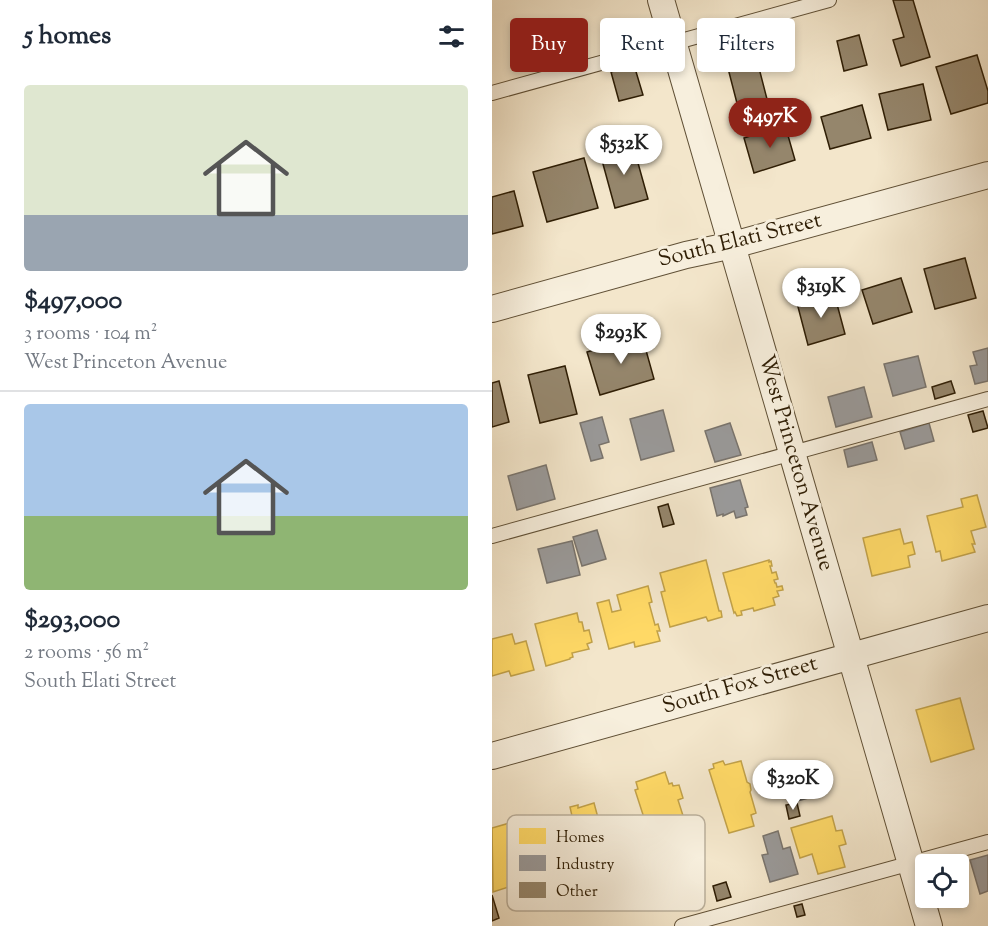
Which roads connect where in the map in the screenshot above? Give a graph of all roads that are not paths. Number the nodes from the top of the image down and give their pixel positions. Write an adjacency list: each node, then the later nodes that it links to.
1 (661, 0): 3 (street, West Princeton Avenue)
2 (829, 0): 4 (lane)
3 (666, 18)
4 (685, 40)
5 (600, 63): 7 (lane)
6 (683, 72): 9 (street, West Princeton Avenue)
7 (492, 93)
8 (988, 175): 9 (street, South Elati Street)
9 (733, 244): 10 (street, South Elati Street); 12 (street, West Princeton Avenue)
10 (492, 309)
11 (988, 399): 12 (lane)
12 (792, 453): 13 (lane); 15 (street, West Princeton Avenue)
13 (492, 536)
14 (988, 618): 15 (street, South Fox Street)
15 (849, 656): 16 (street, South Fox Street); 18 (street, West Princeton Avenue)
16 (492, 756)
17 (988, 842): 18 (lane)
18 (910, 863): 19 (lane); 20 (street, West Princeton Avenue)
19 (682, 926)
20 (929, 926)

